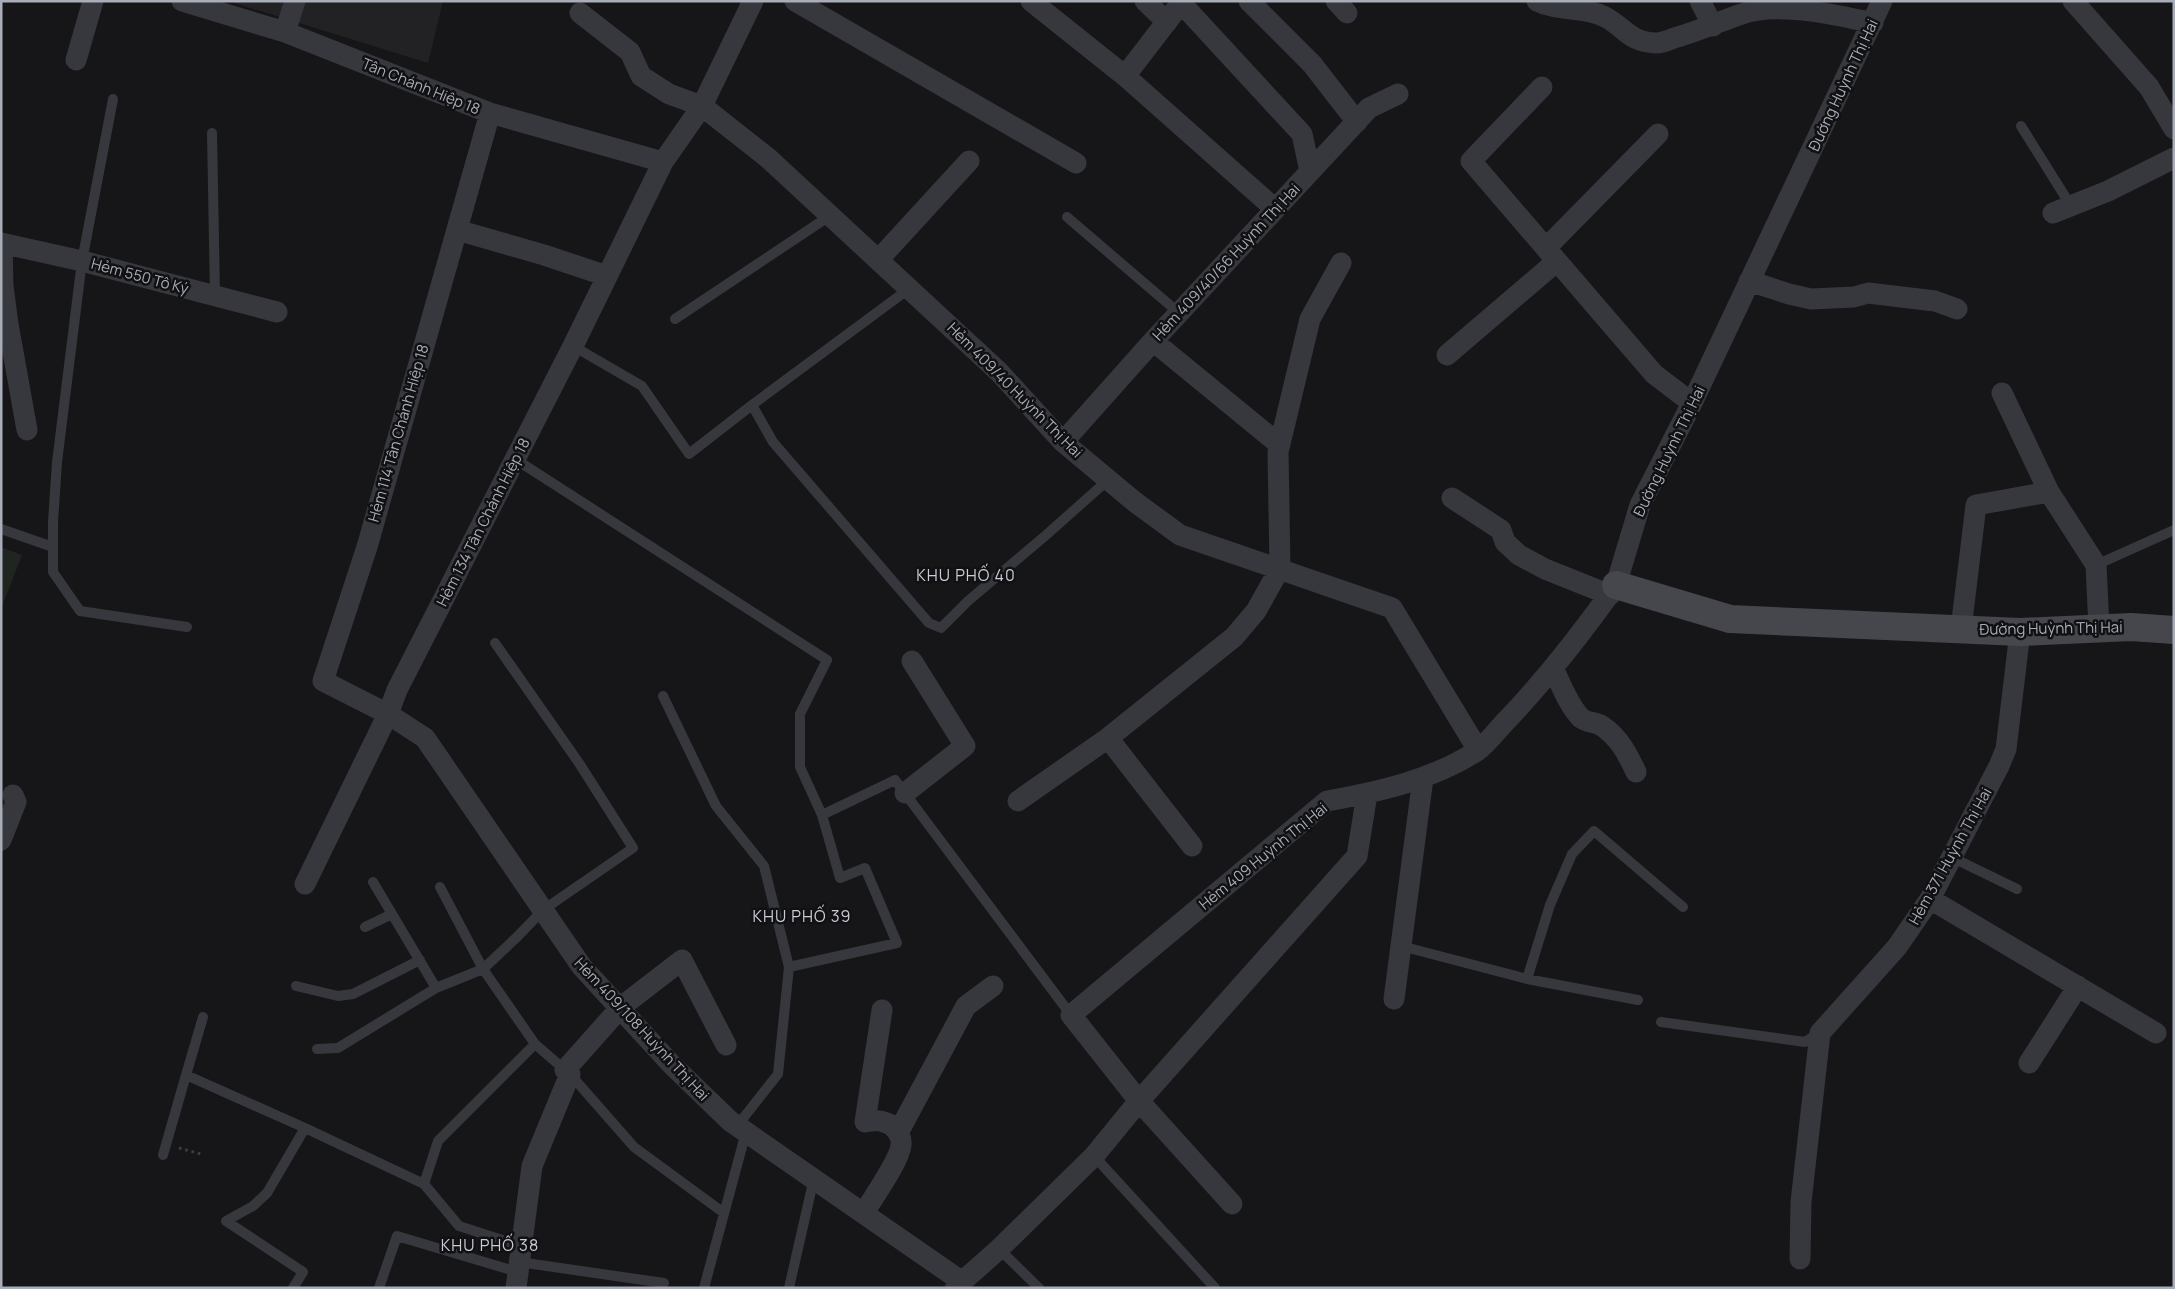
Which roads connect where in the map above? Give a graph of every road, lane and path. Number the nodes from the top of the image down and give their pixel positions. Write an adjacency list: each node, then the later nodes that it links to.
1 (93, 1): 18 (street)
2 (182, 1): 17 (street, Tân Chánh Hiệp 18)
3 (295, 1): 17 (street)
4 (753, 1): 23 (street, Hẻm 134 Tân Chánh Hiệp 18)
5 (795, 1): 33 (street)
6 (1031, 1): 19 (street)
7 (1145, 1): 14 (street)
8 (1250, 1): 25 (street)
9 (1537, 1): 16 (street)
10 (1700, 1): 16 (street)
11 (1882, 1): 15 (street, Đường Huỳnh Thị Hai)
12 (2073, 1): 27 (street)
13 (580, 13): 23 (street, Hẻm 409/40 Huỳnh Thị Hai)
14 (1167, 22): 19 (street); 34 (street)
15 (1873, 23): 16 (street); 46 (street, Đường Huỳnh Thị Hai)
16 (1713, 26)
17 (285, 32): 24 (street, Tân Chánh Hiệp 18)
18 (76, 60)
19 (1125, 76): 35 (street)
20 (1542, 87): 41 (street)
21 (1398, 94): 25 (street, Hẻm 409/40/66 Huỳnh Thị Hai)
22 (113, 99): 43 (lane)
23 (702, 106): 32 (street, Hẻm 134 Tân Chánh Hiệp 18); 37 (street, Hẻm 409/40 Huỳnh Thị Hai)
24 (490, 113): 32 (street, Tân Chánh Hiệp 18); 39 (street, Hẻm 114 Tân Chánh Hiệp 18)
25 (1357, 122): 34 (street, Hẻm 409/40/66 Huỳnh Thị Hai)
26 (2021, 126): 36 (lane)
27 (2174, 129)
28 (212, 133): 48 (lane)
29 (1658, 134): 41 (street)
30 (2174, 158): 36 (street)
31 (969, 161): 42 (street)
32 (663, 162): 45 (street, Hẻm 134 Tân Chánh Hiệp 18)
33 (1076, 163)
34 (1310, 171): 35 (street, Hẻm 409/40/66 Huỳnh Thị Hai)
35 (1275, 209): 51 (street, Hẻm 409/40/66 Huỳnh Thị Hai)
36 (2062, 210)
37 (831, 215): 42 (street, Hẻm 409/40 Huỳnh Thị Hai); 52 (lane)
38 (1067, 218): 51 (lane)
39 (457, 230): 45 (street); 81 (street, Hẻm 114 Tân Chánh Hiệp 18)
40 (2, 243): 43 (street, Hẻm 550 Tô Ký); 59 (street)
41 (1551, 255): 55 (street); 57 (street)
42 (879, 259): 47 (street, Hẻm 409/40 Huỳnh Thị Hai)
43 (82, 261): 48 (street, Hẻm 550 Tô Ký); 68 (lane)
44 (1340, 263): 61 (street)
45 (607, 276): 54 (street, Hẻm 134 Tân Chánh Hiệp 18)
46 (1749, 281): 49 (street); 57 (street, Đường Huỳnh Thị Hai)
47 (910, 288): 58 (lane); 60 (street, Hẻm 409/40 Huỳnh Thị Hai)
48 (215, 296): 50 (street, Hẻm 550 Tô Ký)
49 (1957, 309)
50 (278, 312)
51 (1179, 313): 53 (street, Hẻm 409/40/66 Huỳnh Thị Hai)
52 (675, 318)
53 (1153, 341): 60 (street, Hẻm 409/40/66 Huỳnh Thị Hai); 61 (street)
54 (572, 346): 58 (lane); 62 (street, Hẻm 134 Tân Chánh Hiệp 18)
55 (1447, 355)
56 (2002, 393): 64 (street)
57 (1692, 403): 71 (street, Đường Huỳnh Thị Hai)
58 (752, 405): 63 (lane)
59 (27, 430)
60 (1063, 442): 63 (street, Hẻm 409/40 Huỳnh Thị Hai)
61 (1280, 445): 70 (street)
62 (515, 459): 81 (street, Hẻm 134 Tân Chánh Hiệp 18); 90 (lane)
63 (1108, 480): 70 (street, Hẻm 409/40 Huỳnh Thị Hai)
64 (2049, 492): 69 (street); 74 (street)
65 (1452, 498): 71 (street)
66 (1, 529): 68 (lane)
67 (2174, 530): 69 (lane)
68 (52, 547): 72 (lane)
69 (2096, 565): 73 (street)
70 (1280, 568): 82 (street); 83 (street, Hẻm 409/40 Huỳnh Thị Hai)
71 (1613, 590): 74 (street, Đường Huỳnh Thị Hai); 79 (street, Hẻm 409 Huỳnh Thị Hai)
72 (187, 627)
73 (2100, 628): 75 (street, Đường Huỳnh Thị Hai); 76 (street, Đường Huỳnh Thị Hai)
74 (1962, 629): 76 (street, Đường Huỳnh Thị Hai)
75 (2174, 630)
76 (2020, 632): 93 (street, Hẻm 371 Huỳnh Thị Hai)
77 (495, 643): 100 (lane)
78 (912, 661): 87 (street)
79 (1553, 668): 83 (street, Hẻm 409 Huỳnh Thị Hai); 84 (street)
80 (663, 696): 105 (lane)
81 (388, 714): 95 (street, Hẻm 134 Tân Chánh Hiệp 18); 100 (street, Hẻm 409/108 Huỳnh Thị Hai)
82 (1108, 738): 89 (street); 92 (street)
83 (1478, 750): 85 (street, Hẻm 409 Huỳnh Thị Hai)
84 (1636, 772)
85 (1423, 778): 88 (street, Hẻm 409 Huỳnh Thị Hai); 103 (street)
86 (7, 793): 91 (street)
87 (905, 793): 90 (lane); 116 (lane)
88 (1367, 794): 116 (street, Hẻm 409 Huỳnh Thị Hai); 127 (street)
89 (1018, 801)
90 (822, 815): 105 (lane)
91 (1, 840)
92 (1192, 846)
93 (1951, 857): 97 (lane); 98 (street, Hẻm 371 Huỳnh Thị Hai)
94 (373, 882): 101 (lane)
95 (305, 884)
96 (440, 888): 106 (lane)
97 (2017, 889)
98 (1930, 899): 110 (street); 119 (street, Hẻm 371 Huỳnh Thị Hai)
99 (1683, 907): 107 (lane)
100 (543, 910): 106 (lane); 114 (street, Hẻm 409/108 Huỳnh Thị Hai)
101 (392, 914): 102 (lane); 104 (lane)
102 (365, 927)
103 (1401, 946): 107 (lane); 112 (street)
104 (420, 960): 108 (lane); 111 (lane)
105 (789, 967): 129 (lane)
106 (483, 969): 111 (lane); 121 (lane)
107 (1527, 979): 113 (lane)
108 (296, 986)
109 (993, 986): 130 (street)
110 (2078, 986): 120 (street); 124 (street)
111 (436, 988): 123 (lane)
112 (1394, 999)
113 (1638, 1000)
114 (621, 1007): 122 (street); 125 (street); 129 (street, Hẻm 409/108 Huỳnh Thị Hai)
115 (882, 1010): 130 (street)
116 (1071, 1015): 127 (street)
117 (203, 1017): 126 (lane)
118 (1661, 1022): 119 (lane)
119 (1820, 1033): 141 (street)
120 (2156, 1033)
121 (535, 1044): 125 (lane); 136 (lane)
122 (726, 1045)
123 (317, 1049)
124 (2029, 1063)
125 (567, 1072): 138 (lane); 142 (street)
126 (186, 1074): 128 (lane); 131 (lane)
127 (1139, 1101): 134 (street); 137 (street)
128 (305, 1128): 136 (lane); 145 (lane)
129 (741, 1129): 135 (street, Hẻm 409/108 Huỳnh Thị Hai); 138 (lane)
130 (898, 1133): 139 (street)
131 (170, 1145): 132 (path); 133 (lane)
132 (201, 1154)
133 (163, 1155)
134 (1094, 1156): 140 (street); 150 (lane)
135 (814, 1178): 139 (street, Hẻm 409/108 Huỳnh Thị Hai); 148 (lane)
136 (424, 1184): 142 (lane)
137 (1232, 1204)
138 (724, 1213): 147 (lane)
139 (864, 1213): 144 (street, Hẻm 409/108 Huỳnh Thị Hai)
140 (999, 1249): 144 (street); 149 (lane)
141 (1800, 1259)
142 (519, 1267): 143 (lane); 146 (lane)
143 (664, 1283)
144 (958, 1284)
145 (293, 1288)
146 (379, 1288)
147 (704, 1288)
148 (789, 1288)
149 (1039, 1288)
150 (1215, 1288)

